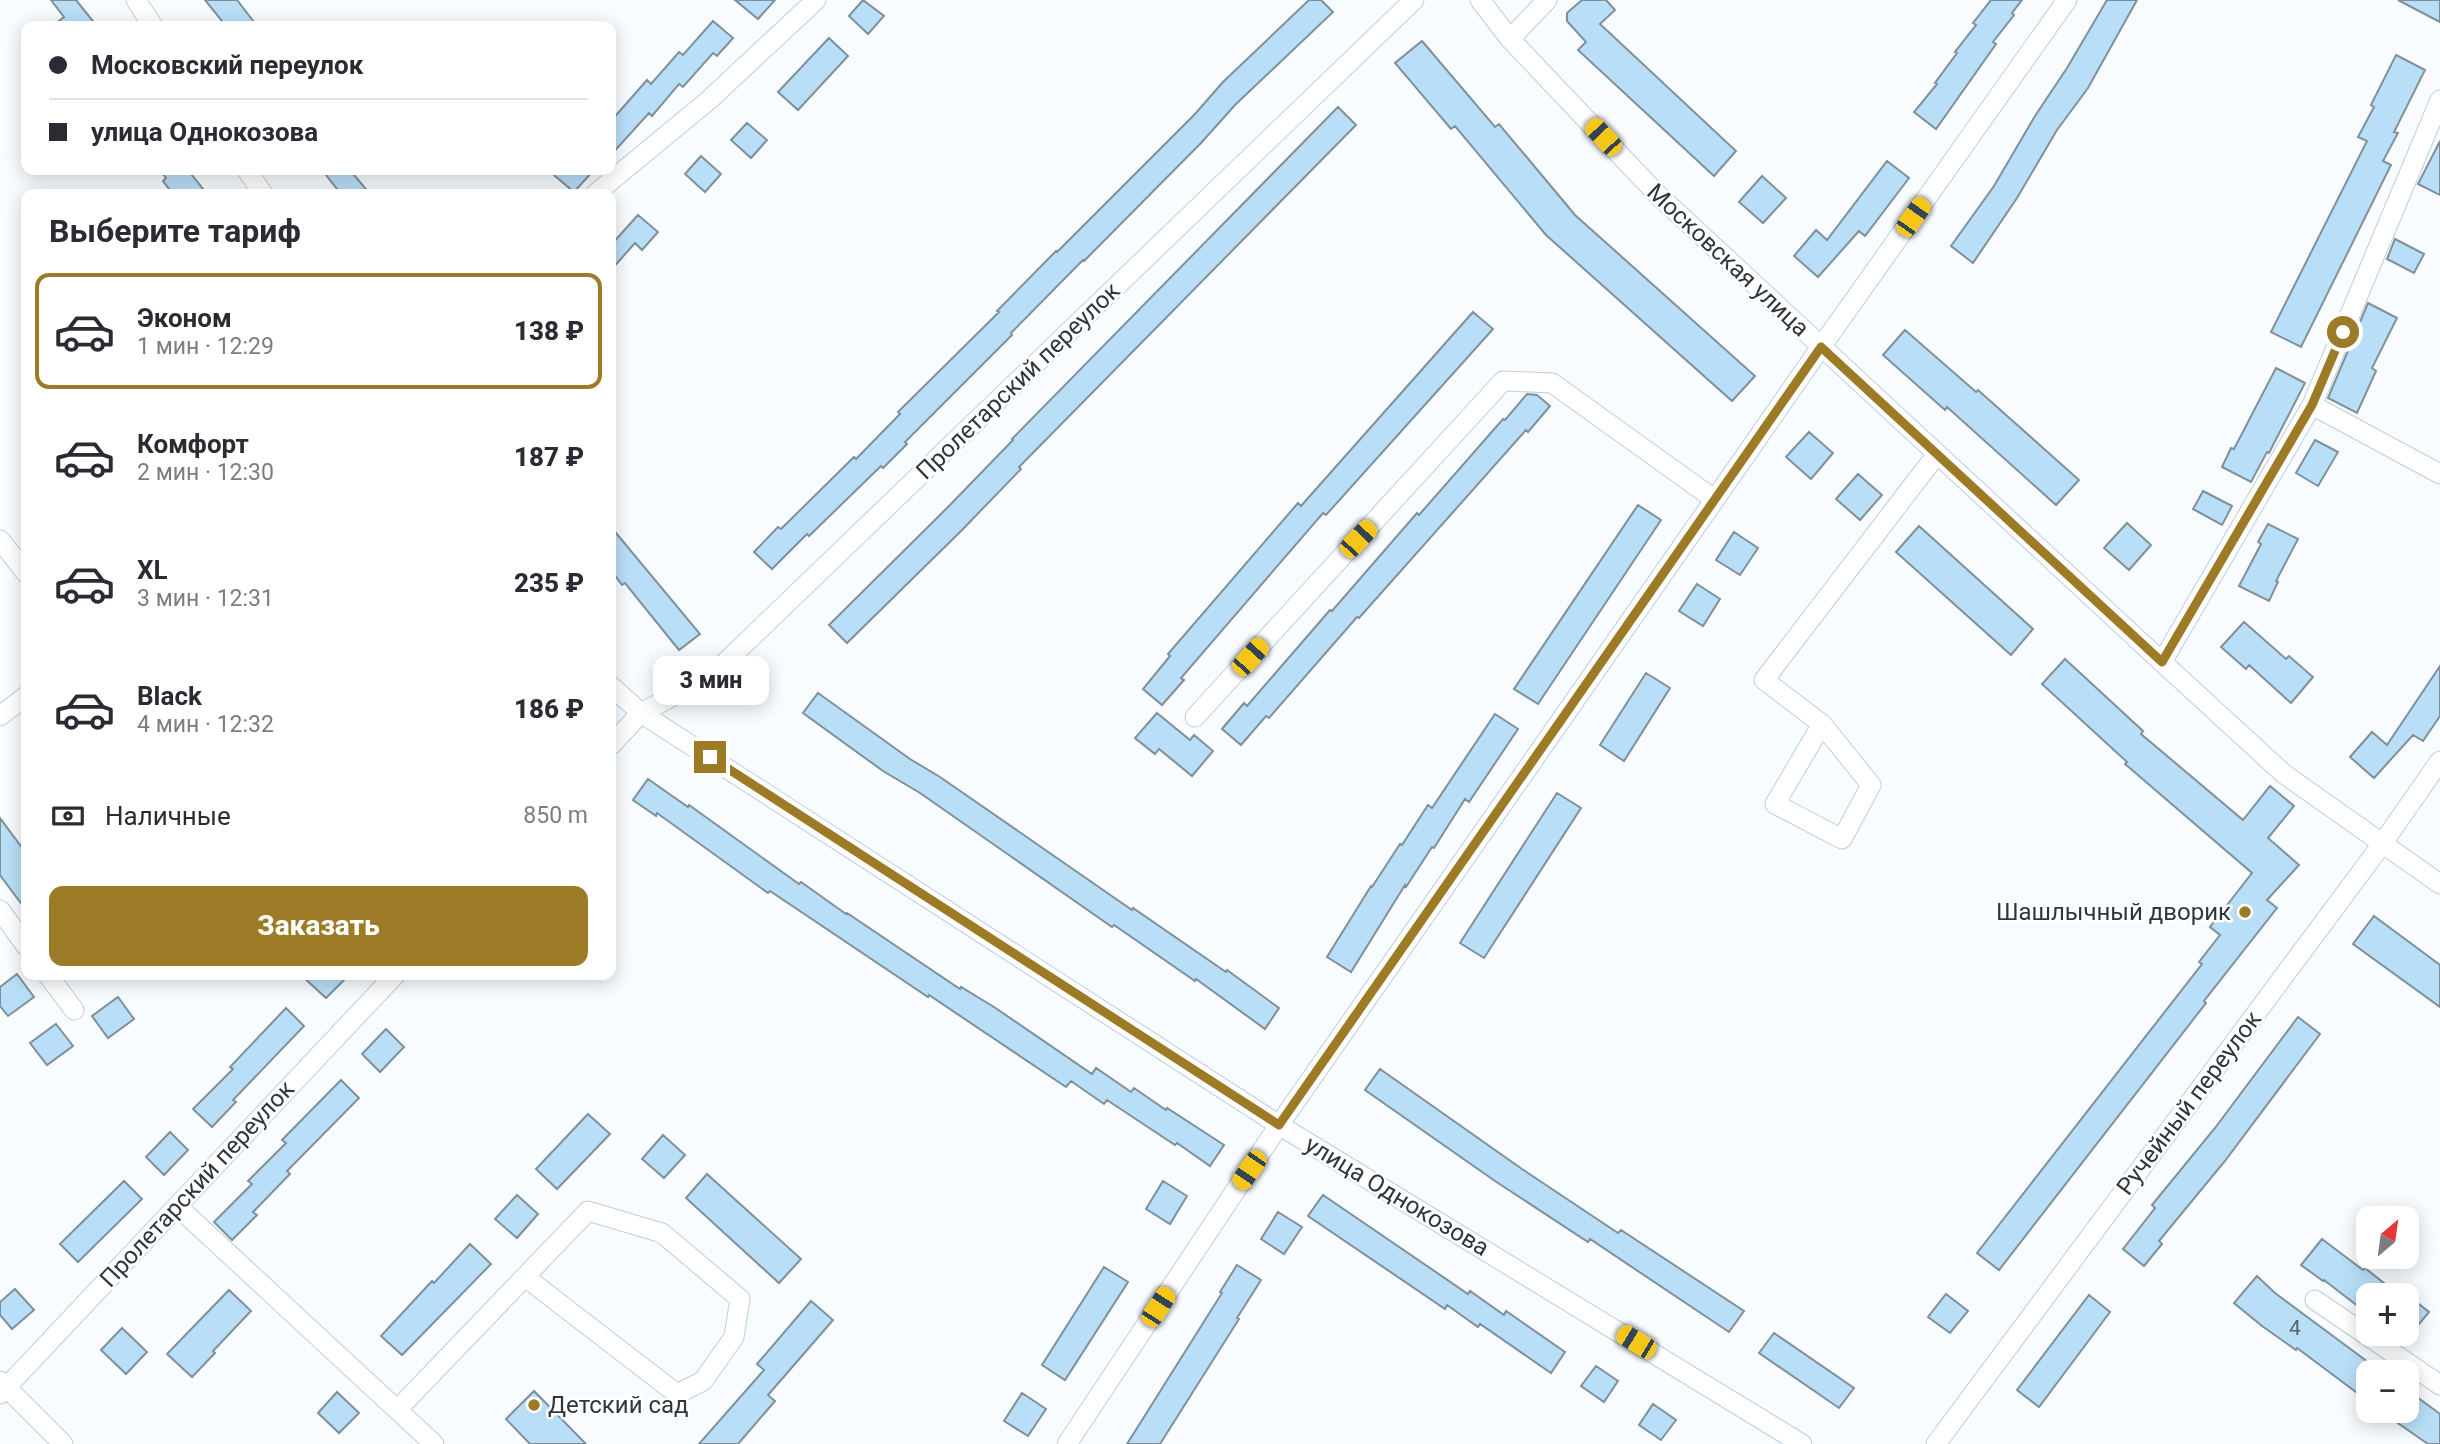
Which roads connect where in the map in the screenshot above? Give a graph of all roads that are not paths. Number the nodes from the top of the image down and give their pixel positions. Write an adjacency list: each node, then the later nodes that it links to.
1 (136, 0): 7 (street)
2 (816, 0): 10 (street)
3 (1414, 0): 21 (street, Пролетарский переулок)
4 (1480, 0): 8 (street, Московская улица)
5 (1547, 0): 8 (street)
6 (2067, 0): 11 (street)
7 (150, 21)
8 (1510, 39): 11 (street, Московская улица)
9 (2440, 100): 12 (street)
10 (601, 189)
11 (1821, 347): 13 (street, Московская улица); 15 (street)
12 (2312, 405): 14 (street); 18 (street)
13 (1937, 454): 18 (street, Московская улица); 24 (street)
14 (2440, 474)
15 (1714, 499): 23 (street); 34 (street)
16 (0, 540): 17 (street)
17 (21, 567)
18 (2162, 662): 27 (street, Московская улица)
19 (616, 691): 21 (street, улица Однокозова)
20 (21, 700): 22 (street)
21 (641, 713): 25 (street, Пролетарский переулок); 34 (street, улица Однокозова)
22 (0, 716)
23 (1195, 717)
24 (1822, 724): 24 (street)
25 (616, 740)
26 (2440, 761): 27 (street, Ручейный переулок)
27 (2382, 844): 28 (street, Московская улица); 45 (street, Ручейный переулок)
28 (2440, 884)
29 (0, 910): 30 (street)
30 (21, 939)
31 (52, 980): 33 (street)
32 (390, 980): 35 (street, Пролетарский переулок)
33 (74, 1010)
34 (1279, 1125): 43 (street); 44 (street, улица Однокозова)
35 (177, 1206): 39 (street, Пролетарский переулок); 40 (street)
36 (525, 1277): 36 (street); 40 (street)
37 (2315, 1300): 38 (street)
38 (2440, 1385)
39 (2, 1388): 41 (street)
40 (397, 1410): 42 (street)
41 (63, 1444)
42 (434, 1444)
43 (1067, 1444)
44 (1802, 1444)
45 (1936, 1444)

